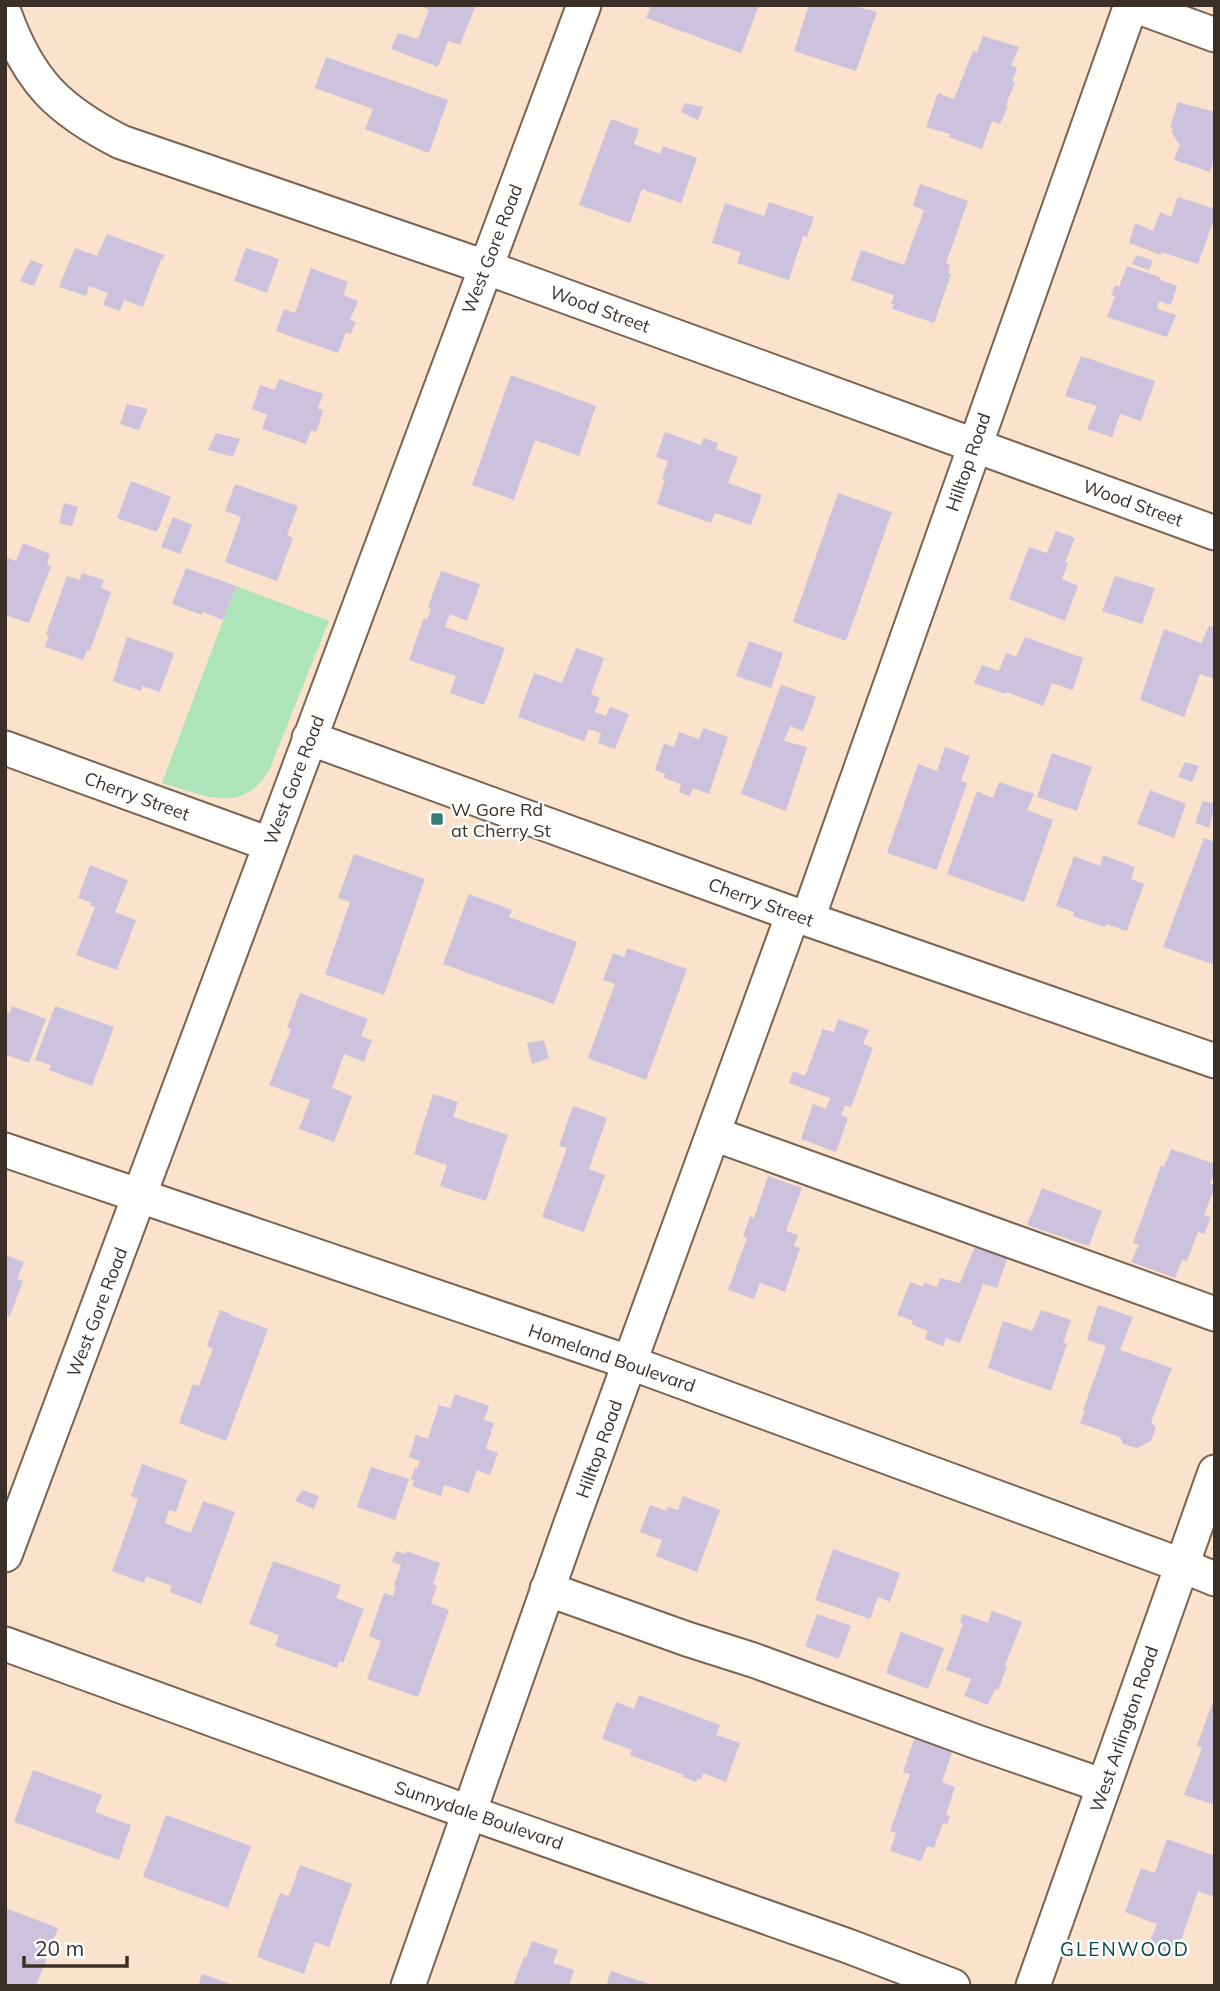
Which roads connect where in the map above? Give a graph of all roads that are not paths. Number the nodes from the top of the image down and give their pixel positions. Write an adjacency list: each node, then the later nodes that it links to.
1 (584, 5): 5 (street, West Gore Road)
2 (1132, 5): 4 (street); 6 (street, Hilltop Road)
3 (11, 29): 5 (street, Wood Street)
4 (1215, 35)
5 (485, 267): 6 (street, Wood Street); 8 (street, West Gore Road)
6 (974, 445): 7 (street, Wood Street); 11 (street, Hilltop Road)
7 (1215, 533)
8 (309, 738): 10 (street, West Gore Road); 11 (street, Cherry Street)
9 (5, 748): 10 (street, Cherry Street)
10 (270, 844): 15 (street, West Gore Road)
11 (800, 916): 12 (street, Cherry Street); 13 (street, Hilltop Road)
12 (1215, 1061)
13 (714, 1134): 16 (street); 17 (street, Hilltop Road)
14 (5, 1150): 15 (street, Homeland Boulevard)
15 (140, 1197): 17 (street, Homeland Boulevard); 19 (street, West Gore Road)
16 (1215, 1314)
17 (631, 1363): 20 (street, Homeland Boulevard); 22 (street, Hilltop Road)
18 (1215, 1472): 20 (street, West Arlington Road)
19 (5, 1555)
20 (1181, 1564): 21 (street, Homeland Boulevard); 24 (street, West Arlington Road)
21 (1215, 1579)
22 (547, 1589): 24 (street); 25 (street, Hilltop Road)
23 (5, 1644): 25 (street, Sunnydale Boulevard)
24 (1104, 1786): 28 (street, West Arlington Road)
25 (468, 1812): 26 (street, Hilltop Road); 27 (street, Sunnydale Boulevard)
26 (408, 1986)
27 (953, 1986)
28 (1033, 1986)

